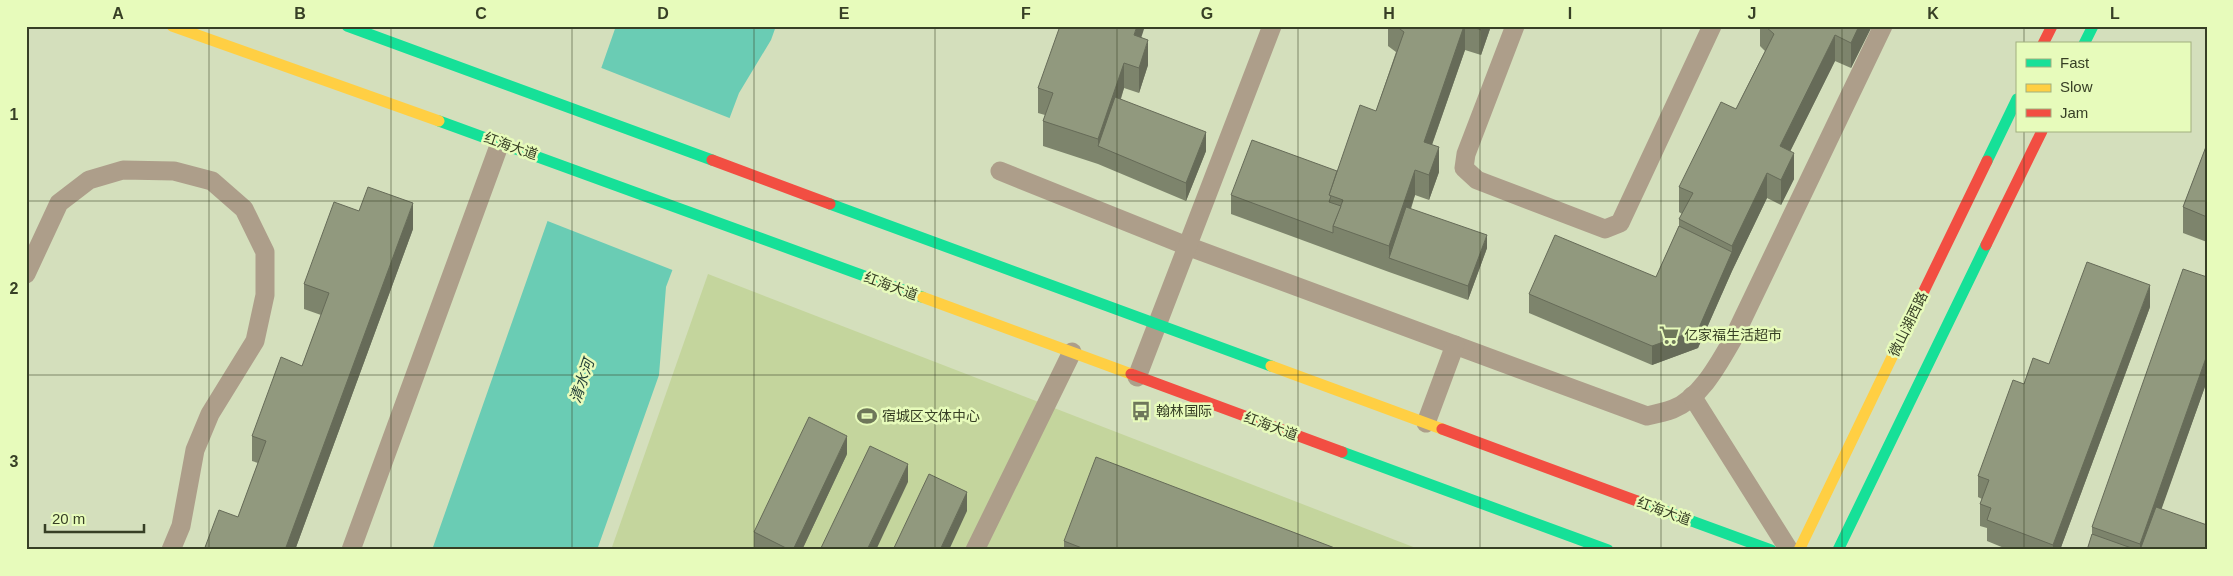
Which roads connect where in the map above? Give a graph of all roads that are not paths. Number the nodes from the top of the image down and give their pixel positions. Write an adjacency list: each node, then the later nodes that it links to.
1 (172, 26): 13 (main road, 红海大道)
2 (347, 26): 17 (main road, 红海大道)
3 (1272, 26): 15 (lane)
4 (1515, 26): 5 (lane)
5 (1712, 26)
6 (1883, 26): 21 (lane)
7 (2052, 26): 9 (main road)
8 (2093, 26): 10 (main road)
9 (2044, 42)
10 (2085, 42)
11 (2016, 101): 29 (main road, 微山湖西路)
12 (2042, 132): 30 (main road)
13 (500, 143): 19 (main road, 红海大道); 24 (lane)
14 (1000, 171): 15 (lane)
15 (1187, 246): 17 (lane); 18 (lane)
16 (26, 274): 23 (lane)
17 (1158, 324): 20 (lane); 22 (main road, 红海大道)
18 (1454, 345): 21 (lane); 22 (lane)
19 (1072, 352): 20 (main road, 红海大道); 25 (lane)
20 (1137, 377): 26 (main road, 红海大道)
21 (1692, 396): 28 (lane)
22 (1426, 423): 27 (main road, 红海大道)
23 (171, 550)
24 (351, 550)
25 (975, 550)
26 (1608, 550)
27 (1771, 550)
28 (1789, 550)
29 (1799, 550)
30 (1838, 550)

